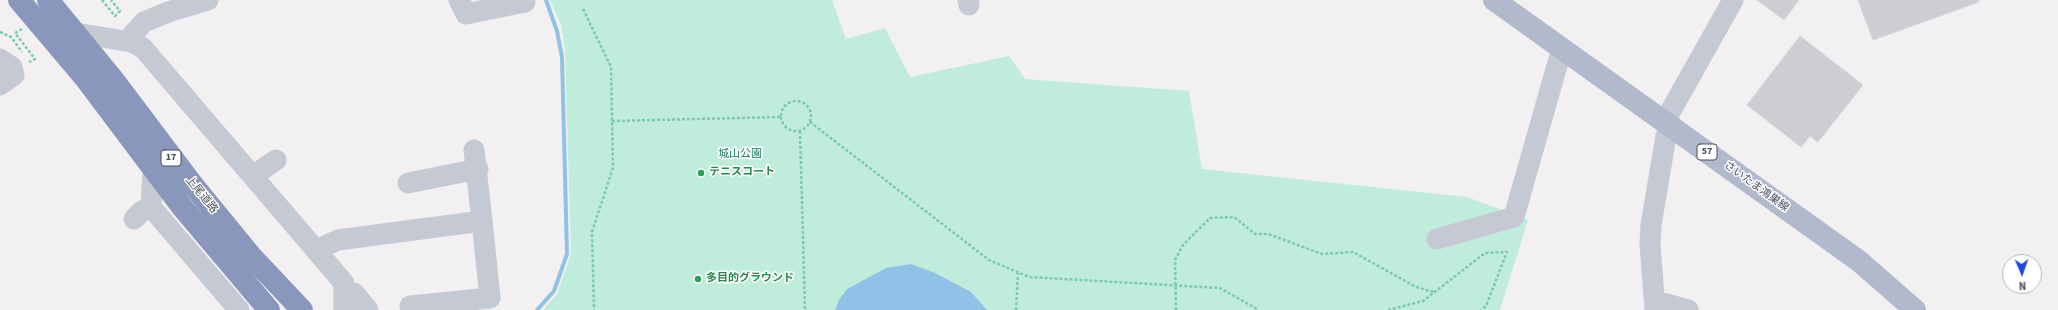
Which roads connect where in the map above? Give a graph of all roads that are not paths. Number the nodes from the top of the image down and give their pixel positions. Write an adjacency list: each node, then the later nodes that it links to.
1 (19, 0): 16 (highway, 上尾道路 / 17)
2 (48, 0): 9 (highway, 上尾道路 / 17)
3 (208, 0): 8 (street)
4 (459, 0): 7 (street)
5 (1494, 0): 11 (main road, さいたま鴻巣線 / 57)
6 (1733, 0): 14 (street)
7 (525, 2)
8 (166, 6): 10 (street)
9 (75, 33): 10 (street); 30 (highway, 上尾道路 / 17)
10 (132, 42): 17 (street)
11 (1562, 48): 14 (main road, さいたま鴻巣線 / 57); 22 (street)
12 (0, 59): 13 (street)
13 (0, 85)
14 (1668, 123): 26 (street); 28 (main road, さいたま鴻巣線 / 57)
15 (276, 160): 17 (street)
16 (154, 170): 19 (street); 29 (highway, 上尾道路 / 17)
17 (254, 175): 23 (street)
18 (408, 183): 21 (street)
19 (151, 207): 20 (street); 27 (street)
20 (134, 219)
21 (482, 221): 23 (street); 25 (street)
22 (1437, 239)
23 (317, 252): 24 (street)
24 (344, 302): 31 (street)
25 (410, 306)
26 (1655, 306): 32 (street)
27 (231, 307)
28 (1908, 307)
29 (269, 310)
30 (302, 310)
31 (368, 310)
32 (1688, 310)

